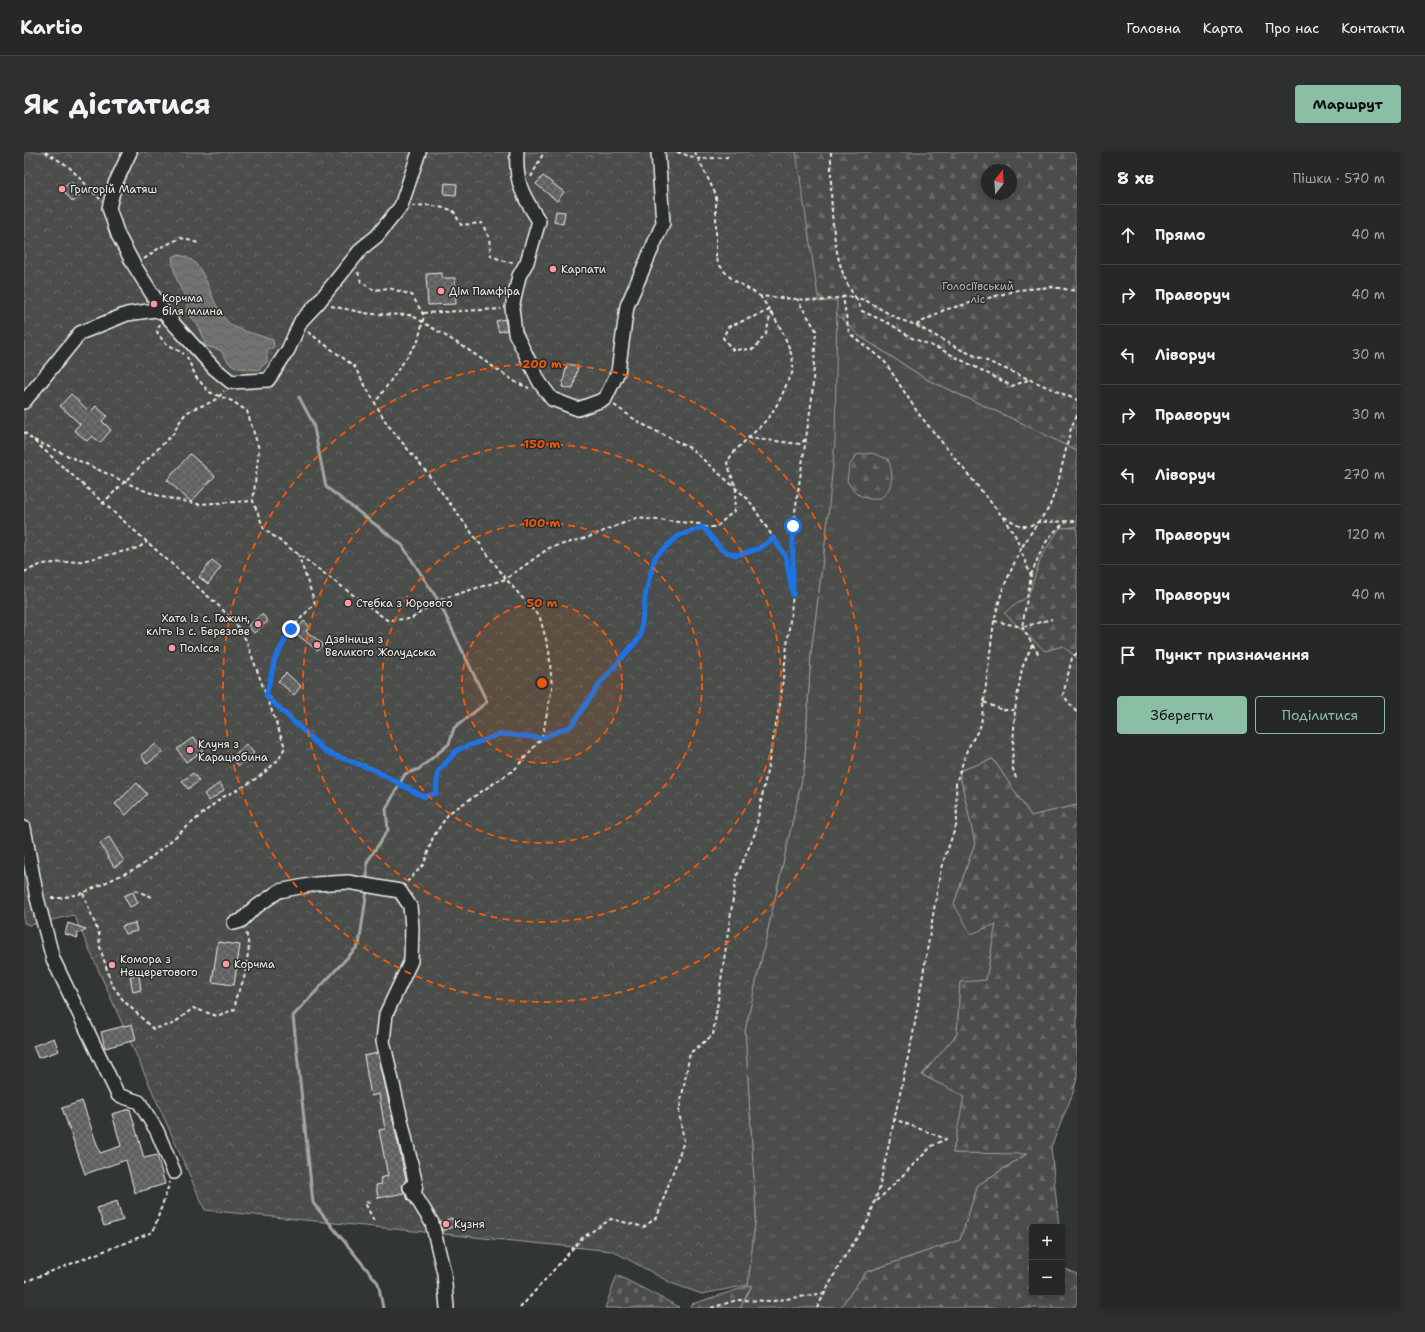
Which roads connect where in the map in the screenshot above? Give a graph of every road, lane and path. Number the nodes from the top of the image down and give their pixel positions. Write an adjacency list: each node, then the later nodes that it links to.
1 (45, 152): 14 (path)
2 (130, 152): 14 (street)
3 (419, 152): 13 (street)
4 (517, 152): 12 (street)
5 (544, 152): 12 (path)
6 (658, 152): 36 (street)
7 (676, 152): 11 (path)
8 (695, 152): 11 (path)
9 (831, 152): 22 (path)
10 (728, 157): 11 (path)
11 (700, 159): 20 (path)
12 (523, 196): 16 (street)
13 (401, 206): 16 (path); 24 (street)
14 (109, 208): 17 (street)
15 (198, 243): 17 (path)
16 (527, 262): 25 (street)
17 (134, 265): 28 (street)
18 (357, 270): 27 (path)
19 (1077, 291): 31 (path)
20 (760, 296): 23 (path); 26 (path)
21 (843, 297): 22 (path); 23 (path); 49 (path)
22 (856, 298): 31 (path); 32 (path)
23 (798, 299): 42 (path)
24 (318, 303): 29 (path); 30 (street)
25 (512, 308): 27 (path); 36 (street)
26 (770, 311): 26 (path); 44 (path)
27 (423, 313): 29 (path)
28 (165, 315): 33 (street); 35 (path); 38 (street)
29 (423, 322): 34 (path); 39 (path)
30 (299, 325): 33 (street); 39 (path)
31 (916, 325): 32 (path)
32 (1028, 380): 37 (path)
33 (231, 382): 35 (path)
34 (531, 389)
35 (220, 396): 45 (path); 47 (path)
36 (605, 399): 46 (path)
37 (1077, 400)
38 (24, 402)
39 (375, 404): 60 (path)
40 (1077, 415): 52 (path)
41 (24, 432): 43 (path)
42 (807, 437): 44 (path); 61 (path)
43 (30, 438): 45 (path); 48 (path)
44 (748, 438): 46 (path)
45 (124, 482): 47 (path); 48 (path)
46 (736, 488): 53 (path); 54 (path)
47 (253, 501): 57 (path)
48 (102, 504): 55 (path)
49 (1002, 516): 52 (path); 56 (path)
50 (1067, 521): 51 (path); 52 (path); 59 (path)
51 (1077, 521)
52 (1038, 522): 56 (path)
53 (703, 527): 54 (path); 60 (path); 72 (path)
54 (773, 538): 61 (path)
55 (147, 542): 58 (path); 68 (path)
56 (1020, 550): 59 (path); 63 (path)
57 (298, 554): 60 (path); 68 (path)
58 (24, 572)
59 (1031, 576): 64 (path)
60 (506, 579): 72 (path)
61 (793, 595): 90 (path)
62 (1052, 619): 64 (path)
63 (994, 621): 64 (path); 69 (path)
64 (1022, 627): 65 (path)
65 (1032, 645): 67 (path); 70 (path)
66 (1077, 653): 71 (path)
67 (1039, 655)
68 (266, 696): 72 (path); 77 (path)
69 (984, 702): 70 (path); 82 (path)
70 (1015, 710): 73 (path)
71 (1077, 713)
72 (542, 738): 76 (path)
73 (1016, 778)
74 (24, 828): 78 (street)
75 (135, 890): 79 (path)
76 (400, 891): 80 (street); 89 (street)
77 (83, 893): 78 (path); 81 (path)
78 (37, 898): 83 (street)
79 (154, 898)
80 (234, 922)
81 (248, 926)
82 (894, 1119): 85 (path); 85 (path)
83 (174, 1172): 87 (path)
84 (370, 1201): 86 (path)
85 (875, 1202): 88 (path)
86 (374, 1221)
87 (24, 1282)
88 (825, 1293): 91 (path); 92 (path)
89 (447, 1308)
90 (520, 1308)
91 (711, 1308)
92 (817, 1308)

